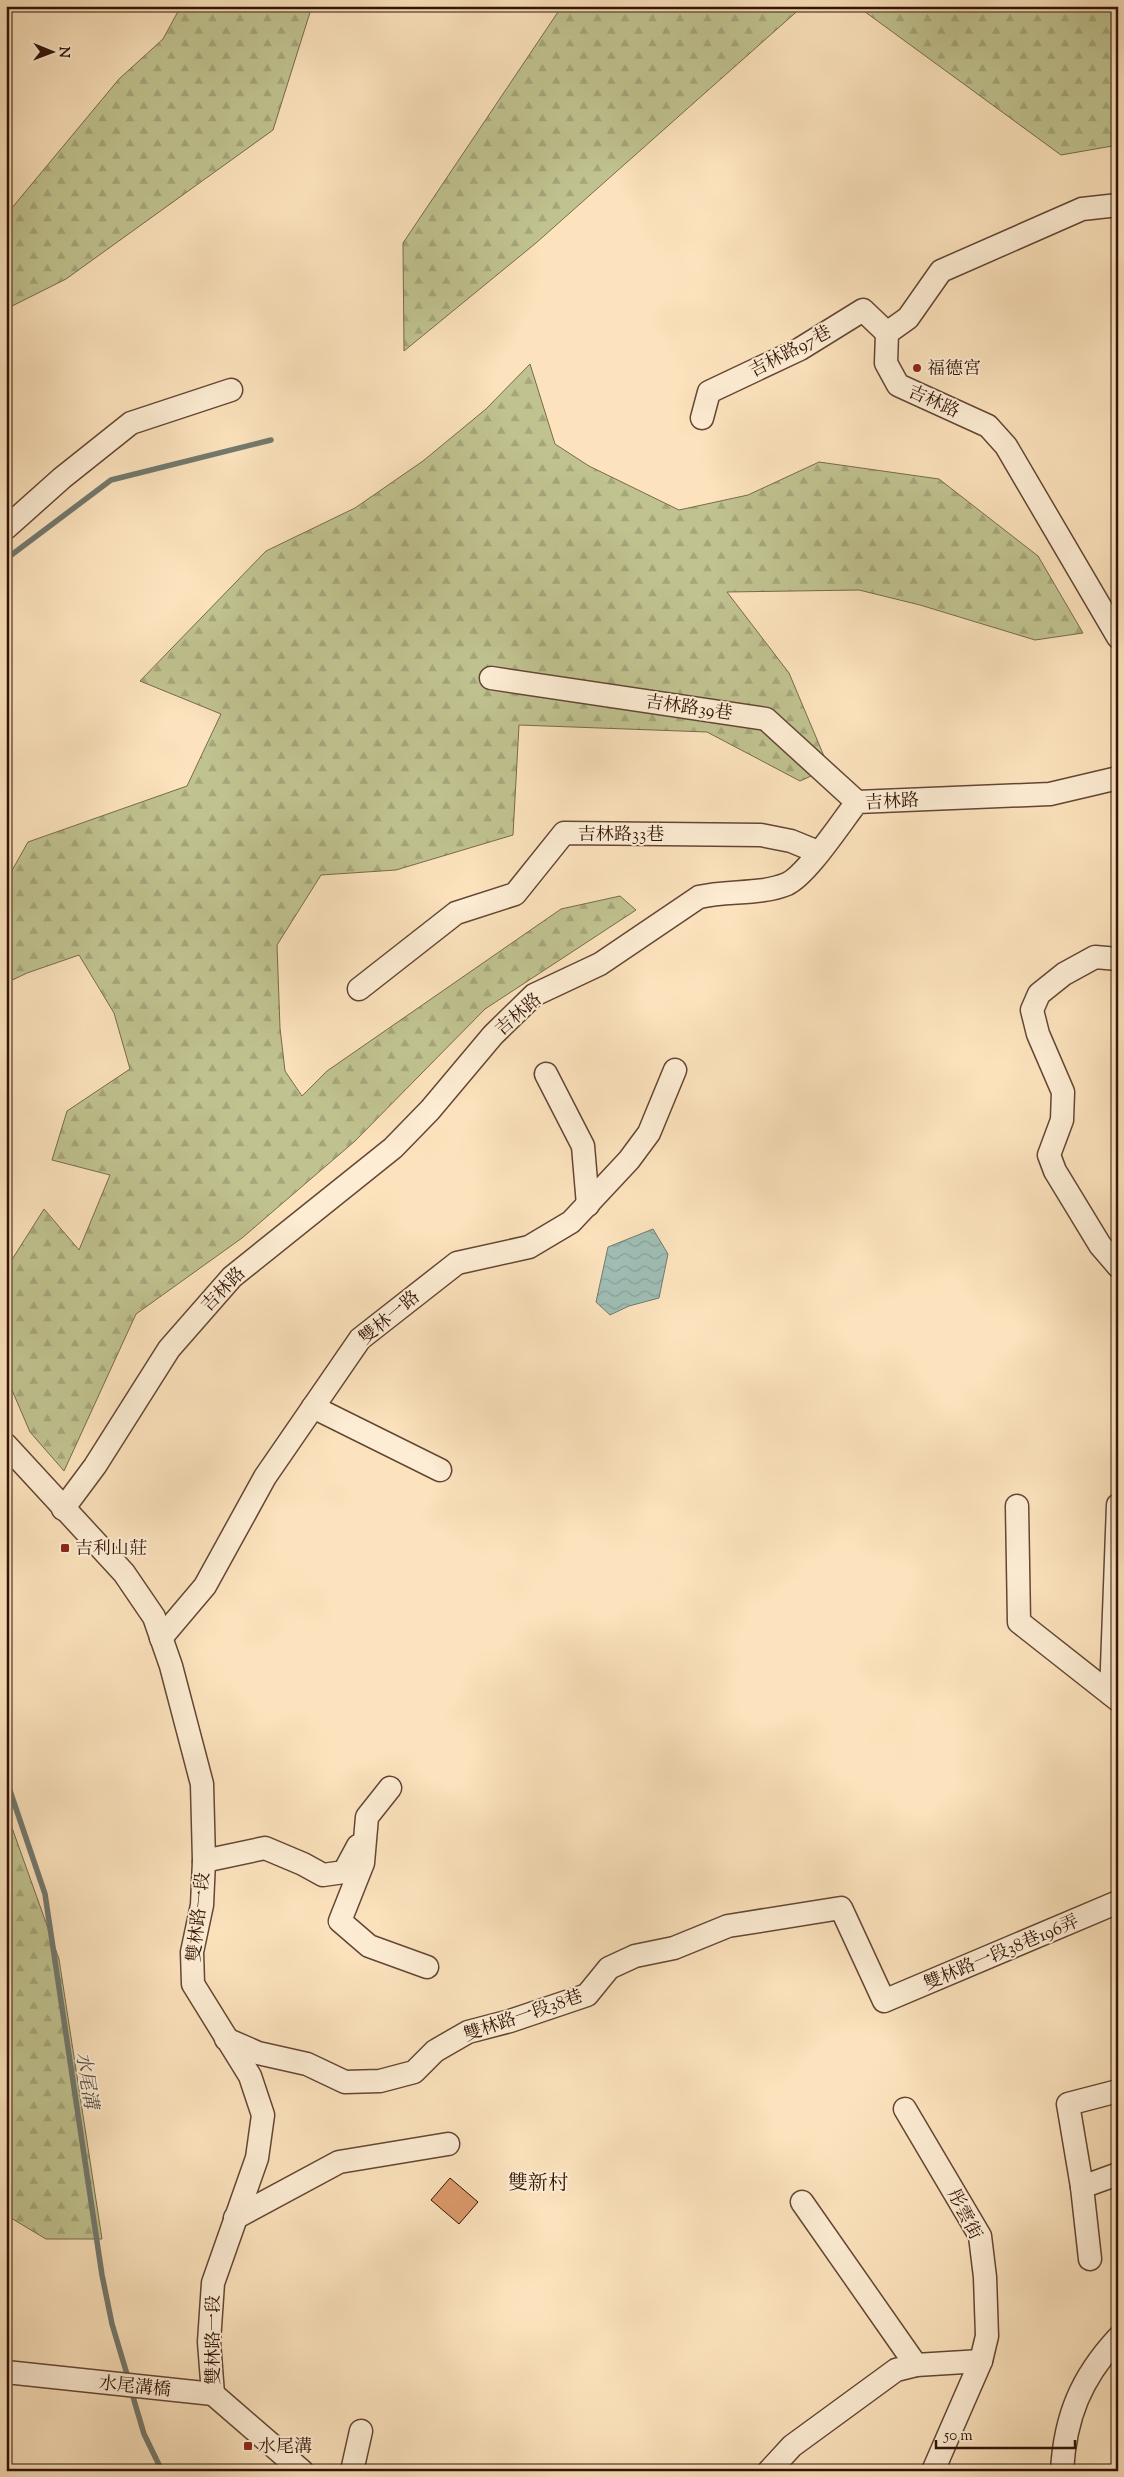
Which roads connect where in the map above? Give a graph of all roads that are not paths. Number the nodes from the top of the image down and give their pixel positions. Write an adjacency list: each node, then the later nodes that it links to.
1 (1118, 205): 2 (street)
2 (887, 333): 4 (street, 吉林路97巷); 6 (street, 吉林路)
3 (231, 390): 5 (street)
4 (702, 418)
5 (6, 528)
6 (1118, 637)
7 (491, 678): 9 (street, 吉林路39巷)
8 (1118, 778): 9 (street, 吉林路)
9 (857, 802): 10 (street, 吉林路)
10 (818, 852): 12 (street, 吉林路33巷); 22 (street, 吉林路)
11 (1118, 960): 16 (street)
12 (359, 988)
13 (676, 1070): 15 (street, 雙林一路)
14 (546, 1074): 15 (street)
15 (588, 1205): 17 (street, 雙林一路)
16 (1118, 1266)
17 (313, 1407): 19 (street); 23 (street, 雙林一路)
18 (6, 1445): 22 (street, 雙林路一段)
19 (440, 1470)
20 (1118, 1504): 24 (street)
21 (1018, 1506): 24 (street)
22 (63, 1509): 23 (street, 雙林路一段)
23 (161, 1638): 27 (street, 雙林路一段)
24 (1114, 1697)
25 (390, 1788): 26 (street)
26 (364, 1836): 27 (street); 29 (street)
27 (204, 1861): 31 (street, 雙林路一段)
28 (1118, 1902): 30 (street, 雙林路一段38巷196弄)
29 (427, 1967)
30 (884, 2001): 31 (street, 雙林路一段38巷)
31 (225, 2038): 38 (street, 雙林路一段)
32 (1118, 2091): 36 (street)
33 (905, 2109): 41 (street, 彤雲街)
34 (448, 2144): 38 (street)
35 (1118, 2174): 36 (street)
36 (1082, 2187): 39 (street)
37 (802, 2202): 42 (street)
38 (235, 2218): 44 (street, 雙林路一段)
39 (1090, 2259)
40 (1118, 2338): 50 (street)
41 (981, 2361): 42 (street); 49 (street, 彤雲街)
42 (916, 2364): 48 (street)
43 (8, 2379): 44 (street, 水尾溝橋)
44 (213, 2394): 46 (street)
45 (360, 2431): 47 (street)
46 (302, 2471)
47 (352, 2471)
48 (769, 2471)
49 (933, 2471)
50 (1062, 2471)

